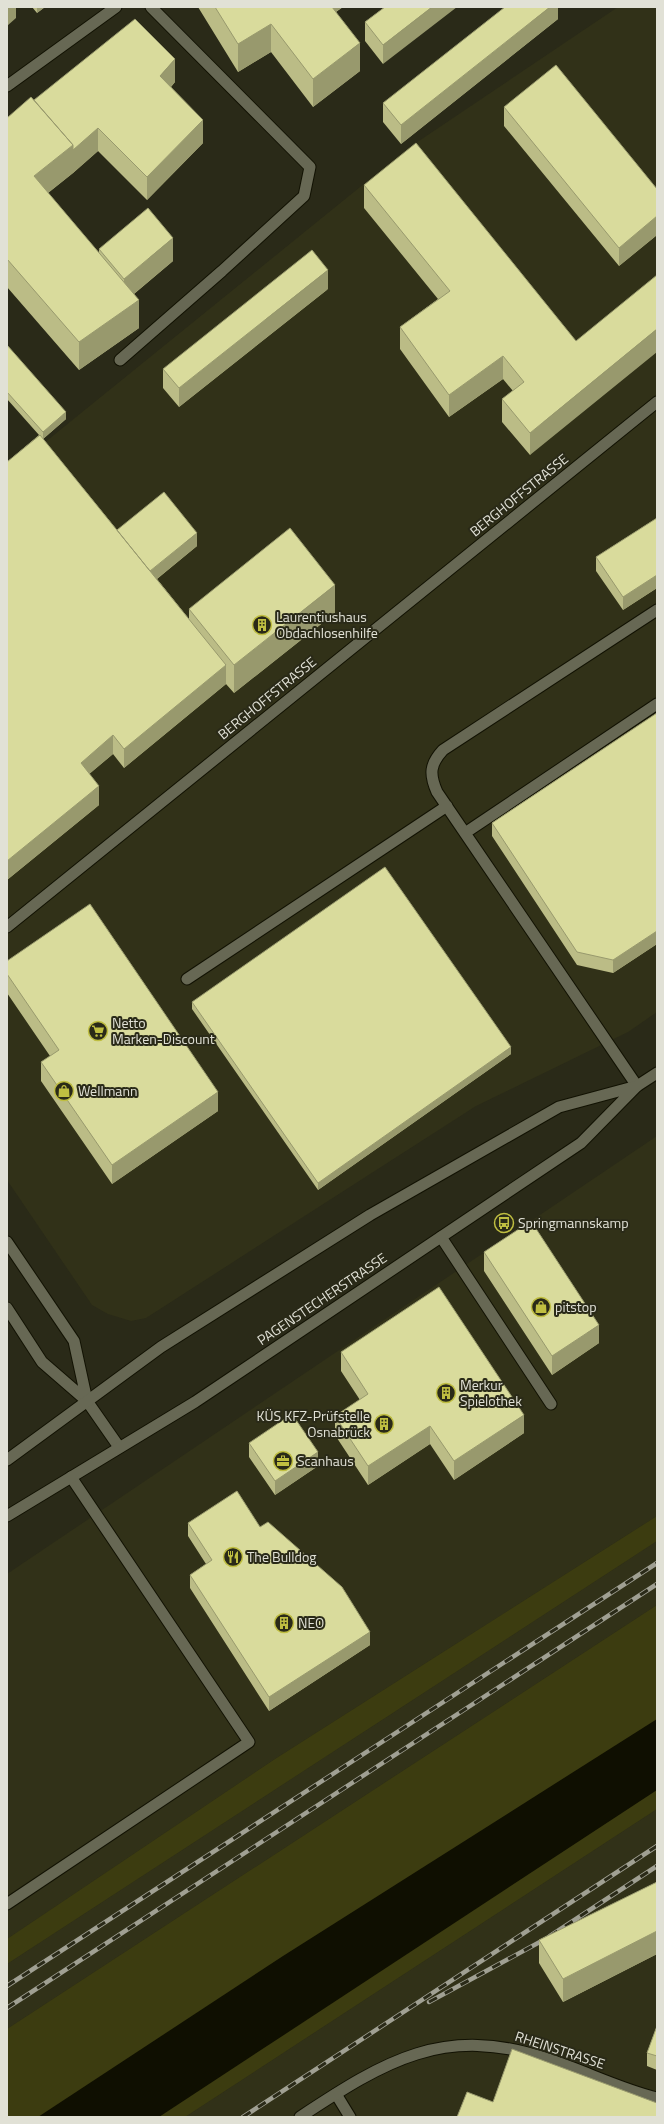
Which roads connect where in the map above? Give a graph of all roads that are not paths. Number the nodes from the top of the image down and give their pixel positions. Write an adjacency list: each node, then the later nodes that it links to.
1 (116, 7): 3 (street)
2 (151, 7): 4 (street)
3 (7, 86)
4 (120, 360)
5 (657, 402): 10 (street, BERGHOFFSTRASSE)
6 (657, 610): 8 (street)
7 (657, 704): 9 (street)
8 (447, 806): 9 (street); 11 (street)
9 (465, 833): 13 (street)
10 (7, 928)
11 (187, 979)
12 (657, 1073): 13 (street, PAGENSTECHERSTRASSE)
13 (638, 1086): 14 (street, PAGENSTECHERSTRASSE); 17 (street, PAGENSTECHERSTRASSE)
14 (441, 1237): 18 (street); 19 (street, PAGENSTECHERSTRASSE)
15 (7, 1242): 17 (street)
16 (7, 1308): 17 (street)
17 (87, 1401): 19 (street); 20 (street, PAGENSTECHERSTRASSE)
18 (551, 1404)
19 (119, 1448): 21 (street, PAGENSTECHERSTRASSE)
20 (7, 1460)
21 (71, 1476): 22 (street, PAGENSTECHERSTRASSE); 23 (street)
22 (7, 1516)
23 (7, 1904)
24 (336, 2094): 25 (street, RHEINSTRASSE); 26 (street, RHEINSTRASSE); 27 (street)
25 (657, 2098)
26 (300, 2117)
27 (350, 2117)

